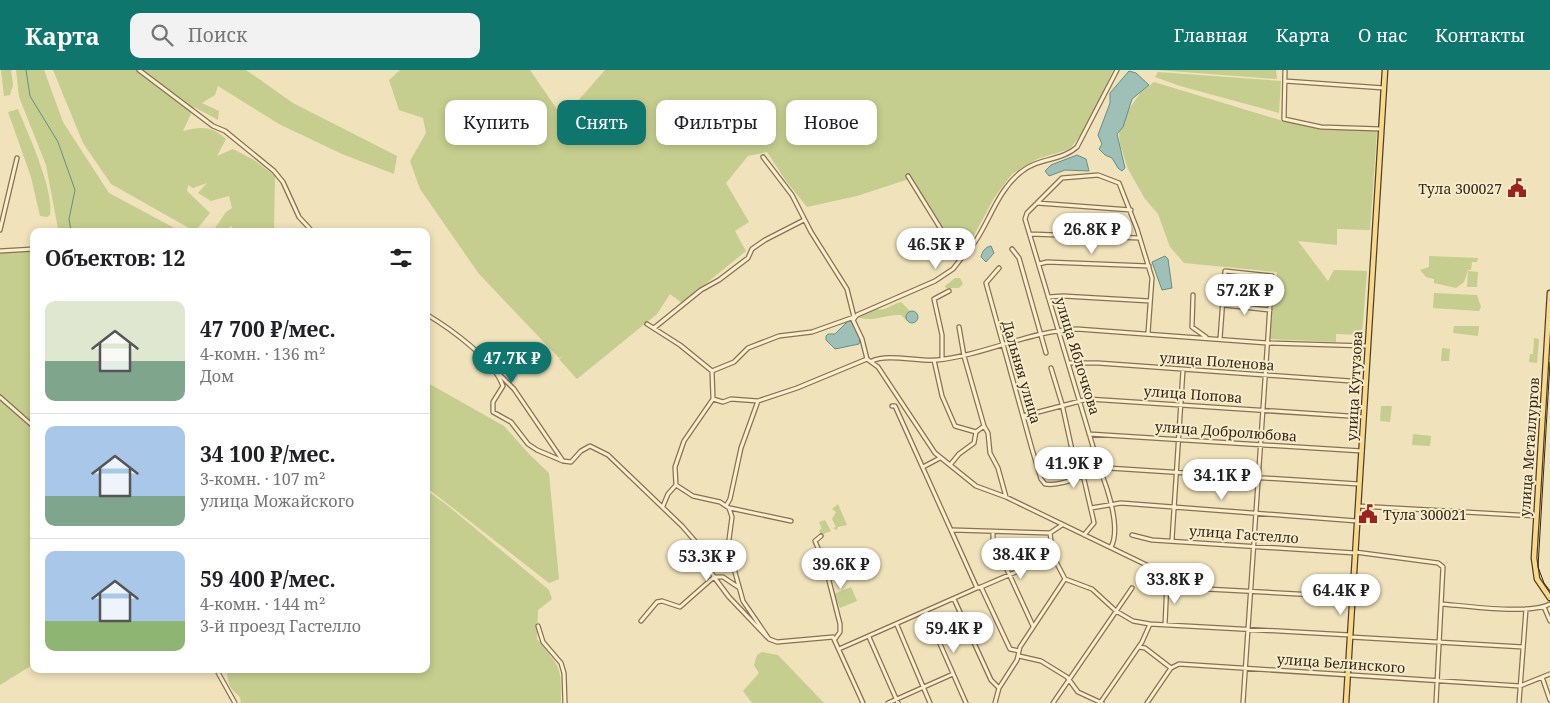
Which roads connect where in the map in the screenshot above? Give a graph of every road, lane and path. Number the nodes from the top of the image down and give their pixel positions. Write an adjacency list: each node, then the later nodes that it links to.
1 (139, 70): 14 (street)
2 (1117, 70): 21 (street)
3 (1385, 70): 6 (main road, улица Кутузова)
4 (1285, 71): 5 (street)
5 (1285, 81): 6 (street); 7 (street)
6 (1384, 88): 7 (main road, улица Кутузова)
7 (1381, 129): 45 (main road, улица Кутузова)
8 (763, 156): 13 (street)
9 (17, 158): 15 (street)
10 (908, 176): 21 (street)
11 (1037, 203): 12 (street); 12 (street); 16 (street, улица Яблочкова)
12 (1131, 210): 17 (street)
13 (804, 220): 34 (street); 37 (street)
14 (309, 228)
15 (0, 230)
16 (1030, 234): 17 (street); 22 (street, улица Яблочкова)
17 (1139, 238): 23 (street)
18 (30, 248): 20 (street)
19 (1012, 249): 40 (street, улица Яблочкова)
20 (0, 251)
21 (960, 260): 34 (street)
22 (1039, 264): 23 (street); 28 (street, улица Яблочкова)
23 (1149, 266): 29 (street)
24 (998, 268): 44 (street, Дальняя улица)
25 (950, 291): 49 (street)
26 (1550, 293): 32 (main road, улица Металлургов)
27 (1193, 295): 41 (street)
28 (1048, 297): 29 (street); 38 (street, улица Яблочкова)
29 (1150, 301): 39 (street)
30 (1222, 305): 31 (street); 31 (street); 42 (street)
31 (1270, 310): 43 (street)
32 (1549, 312): 96 (main road, улица Металлургов)
33 (430, 317): 53 (street)
34 (854, 319): 48 (street); 55 (street)
35 (647, 324): 37 (street)
36 (959, 327): 47 (street)
37 (654, 328): 55 (street)
38 (1057, 330): 39 (street); 40 (street); 52 (street, улица Яблочкова)
39 (1148, 333): 41 (street)
40 (1040, 335): 44 (street); 46 (street, улица Яблочкова)
41 (1206, 338): 42 (street)
42 (1220, 339): 43 (street)
43 (1267, 343): 45 (street); 57 (street)
44 (1003, 346): 47 (street); 67 (street, Дальняя улица)
45 (1367, 346): 58 (main road, улица Кутузова)
46 (1046, 353)
47 (964, 356): 49 (street); 70 (street)
48 (867, 358): 51 (street); 62 (street)
49 (942, 359): 50 (street)
50 (934, 360): 51 (street); 71 (street)
51 (872, 361): 76 (street)
52 (1068, 364): 56 (street, улица Поленова); 61 (street, улица Яблочкова)
53 (492, 367): 77 (street); 77 (street)
54 (1050, 368): 63 (street)
55 (712, 370): 60 (street)
56 (1183, 370): 57 (street, улица Поленова); 64 (street)
57 (1264, 376): 58 (street, улица Поленова); 66 (street)
58 (1365, 382): 68 (main road, улица Кутузова)
59 (0, 397): 69 (street)
60 (713, 400): 62 (street); 85 (street)
61 (1079, 400): 63 (street, улица Попова); 64 (street, улица Попова); 72 (street, улица Яблочкова)
62 (758, 401): 91 (street)
63 (1062, 404): 67 (street, улица Попова); 82 (street)
64 (1181, 405): 66 (street, улица Попова); 73 (street)
65 (892, 406): 79 (street)
66 (1262, 410): 68 (street, улица Попова); 74 (street)
67 (1023, 416): 82 (street, Дальняя улица)
68 (1364, 417): 75 (main road, улица Кутузова)
69 (30, 423)
70 (984, 426): 71 (street); 86 (street)
71 (976, 432): 78 (street)
72 (1089, 434): 73 (street, улица Добролюбова); 80 (street, улица Яблочкова)
73 (1178, 439): 74 (street, улица Добролюбова); 81 (street)
74 (1260, 444): 75 (street, улица Добролюбова); 83 (street)
75 (1362, 451): 84 (main road, улица Кутузова)
76 (940, 458): 78 (street); 79 (street)
77 (563, 462): 88 (street)
78 (950, 466): 86 (street)
79 (923, 467): 100 (street)
80 (1100, 470): 81 (street); 82 (street); 87 (street, улица Яблочкова)
81 (1175, 472): 83 (street); 89 (street)
82 (1083, 475): 92 (street)
83 (1257, 479): 84 (street); 94 (street)
84 (1359, 484): 90 (main road, улица Кутузова)
85 (676, 485): 88 (street); 91 (street)
86 (1006, 497): 99 (street)
87 (1110, 504): 89 (street); 92 (street); 108 (street, улица Яблочкова)
88 (663, 506): 112 (street)
89 (1173, 506): 94 (street); 106 (street)
90 (1358, 506): 96 (street); 98 (main road, улица Кутузова)
91 (728, 507): 93 (street); 95 (street)
92 (1091, 508): 103 (street)
93 (739, 509): 95 (street); 97 (street)
94 (1255, 512): 98 (street); 107 (street)
95 (732, 516): 115 (street)
96 (1536, 516): 120 (main road, улица Металлургов)
97 (791, 521)
98 (1357, 521): 109 (main road, улица Кутузова)
99 (1063, 524): 102 (street); 103 (street)
100 (952, 530): 101 (street); 116 (street)
101 (993, 533): 102 (street); 111 (street)
102 (1050, 534): 110 (street)
103 (1084, 534): 108 (street)
104 (1132, 535): 106 (street, улица Гастелло)
105 (821, 536): 139 (street)
106 (1172, 540): 107 (street, улица Гастелло)
107 (1253, 546): 109 (street, улица Гастелло); 118 (street)
108 (1111, 547): 113 (street)
109 (1355, 552): 119 (main road, улица Кутузова); 122 (street, улица Гастелло)
110 (1053, 556): 111 (street); 114 (street)
111 (1010, 575): 116 (street); 134 (street)
112 (714, 577): 115 (street); 128 (street); 138 (street)
113 (1173, 578): 118 (street); 132 (street)
114 (1065, 579): 126 (street); 134 (street)
115 (738, 587): 138 (street)
116 (979, 587): 121 (street); 144 (street)
117 (1132, 588): 126 (street)
118 (1251, 592): 119 (street); 135 (street)
119 (1352, 597): 136 (main road, улица Кутузова)
120 (1550, 598)
121 (954, 599): 127 (street); 157 (street)
122 (1442, 604): 125 (street); 140 (street)
123 (1550, 604): 124 (street)
124 (1544, 607): 125 (street); 129 (street)
125 (1526, 609): 142 (street)
126 (1116, 611): 130 (street); 154 (street)
127 (926, 612): 131 (street); 149 (street)
128 (641, 621)
129 (1550, 621)
130 (1150, 624): 132 (street); 141 (street)
131 (897, 625): 137 (street); 156 (street)
132 (1165, 625): 135 (street)
133 (538, 626): 161 (street)
134 (1033, 626): 144 (street)
135 (1248, 630): 136 (street); 147 (street)
136 (1350, 636): 140 (street); 151 (main road, улица Кутузова)
137 (869, 637): 143 (street); 159 (street)
138 (769, 639): 139 (street)
139 (835, 639): 143 (street)
140 (1440, 643): 142 (street); 153 (street)
141 (1139, 647): 146 (street); 168 (street)
142 (1523, 647): 155 (street)
143 (839, 649): 162 (street)
144 (1019, 651): 145 (street)
145 (1019, 656): 154 (street); 157 (street)
146 (1171, 668): 147 (street, улица Белинского); 169 (street)
147 (1246, 668): 151 (street, улица Белинского); 170 (street)
148 (218, 673): 160 (street)
149 (953, 674): 156 (street); 165 (street)
150 (1550, 674): 152 (street, улица Белинского)
151 (1348, 676): 153 (street, улица Белинского); 171 (main road, улица Кутузова)
152 (1542, 677): 155 (street, улица Белинского); 158 (street)
153 (1437, 680): 155 (street, улица Белинского); 172 (street)
154 (1069, 681): 167 (street); 168 (street)
155 (1520, 686): 173 (street)
156 (924, 688): 159 (street); 164 (street)
157 (999, 688): 166 (street)
158 (1550, 700)
159 (897, 701): 163 (street)
160 (235, 703)
161 (565, 703)
162 (863, 703)
163 (888, 703)
164 (930, 703)
165 (966, 703)
166 (995, 703)
167 (1053, 703)
168 (1101, 703)
169 (1147, 703)
170 (1243, 703)
171 (1346, 703)
172 (1436, 703)
173 (1519, 703)

